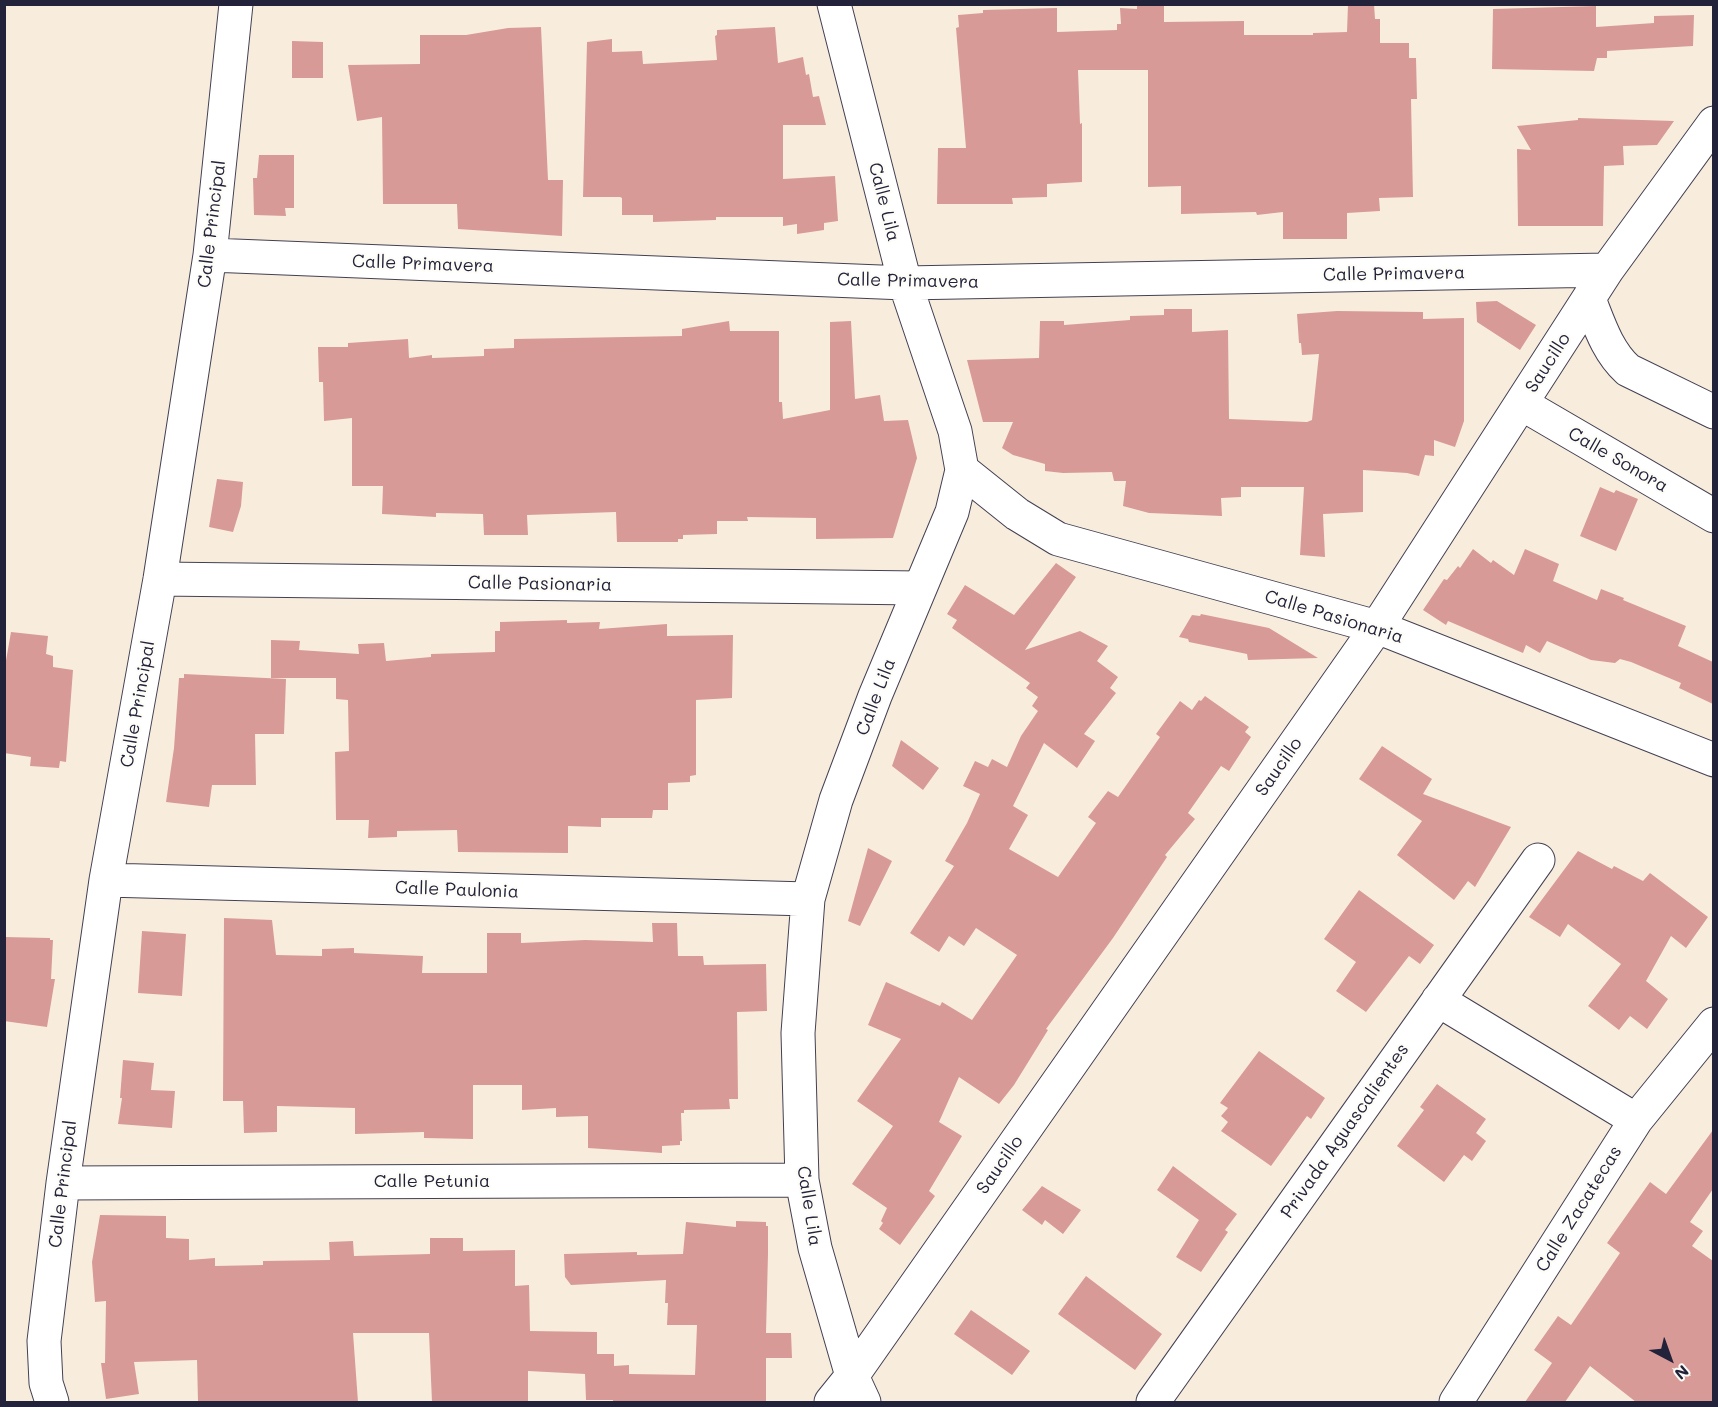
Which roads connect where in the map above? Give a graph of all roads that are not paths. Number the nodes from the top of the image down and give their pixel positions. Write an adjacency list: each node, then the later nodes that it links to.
1 (236, 4): 4 (street, Calle Principal)
2 (834, 4): 6 (street, Calle Lila)
3 (1713, 123): 5 (street, Saucillo)
4 (210, 255): 6 (street, Calle Primavera); 12 (street, Calle Principal)
5 (1607, 270): 6 (street, Calle Primavera); 7 (street, Saucillo)
6 (904, 283): 10 (street, Calle Lila)
7 (1589, 299): 8 (street, Saucillo); 9 (street)
8 (1522, 404): 11 (street, Calle Sonora); 14 (street, Saucillo)
9 (1713, 412)
10 (962, 470): 13 (street, Calle Lila); 14 (street, Calle Pasionaria)
11 (1713, 516)
12 (160, 579): 13 (street, Calle Pasionaria); 17 (street, Calle Principal)
13 (920, 588): 18 (street, Calle Lila)
14 (1377, 627): 15 (street, Calle Pasionaria); 24 (street, Saucillo)
15 (1713, 760)
16 (1538, 860): 19 (street, Privada Aguascalientes)
17 (106, 880): 18 (street, Calle Paulonia); 23 (street, Calle Principal)
18 (808, 899): 22 (street, Calle Lila)
19 (1438, 1000): 21 (street); 27 (street, Privada Aguascalientes)
20 (1713, 1024): 21 (street, Calle Zacatecas)
21 (1636, 1120): 28 (street, Calle Zacatecas)
22 (802, 1180): 23 (street, Calle Petunia); 24 (street, Calle Lila)
23 (63, 1183): 25 (street, Calle Principal)
24 (858, 1389): 26 (street, Saucillo)
25 (52, 1402)
26 (831, 1402)
27 (1153, 1402)
28 (1456, 1402)

